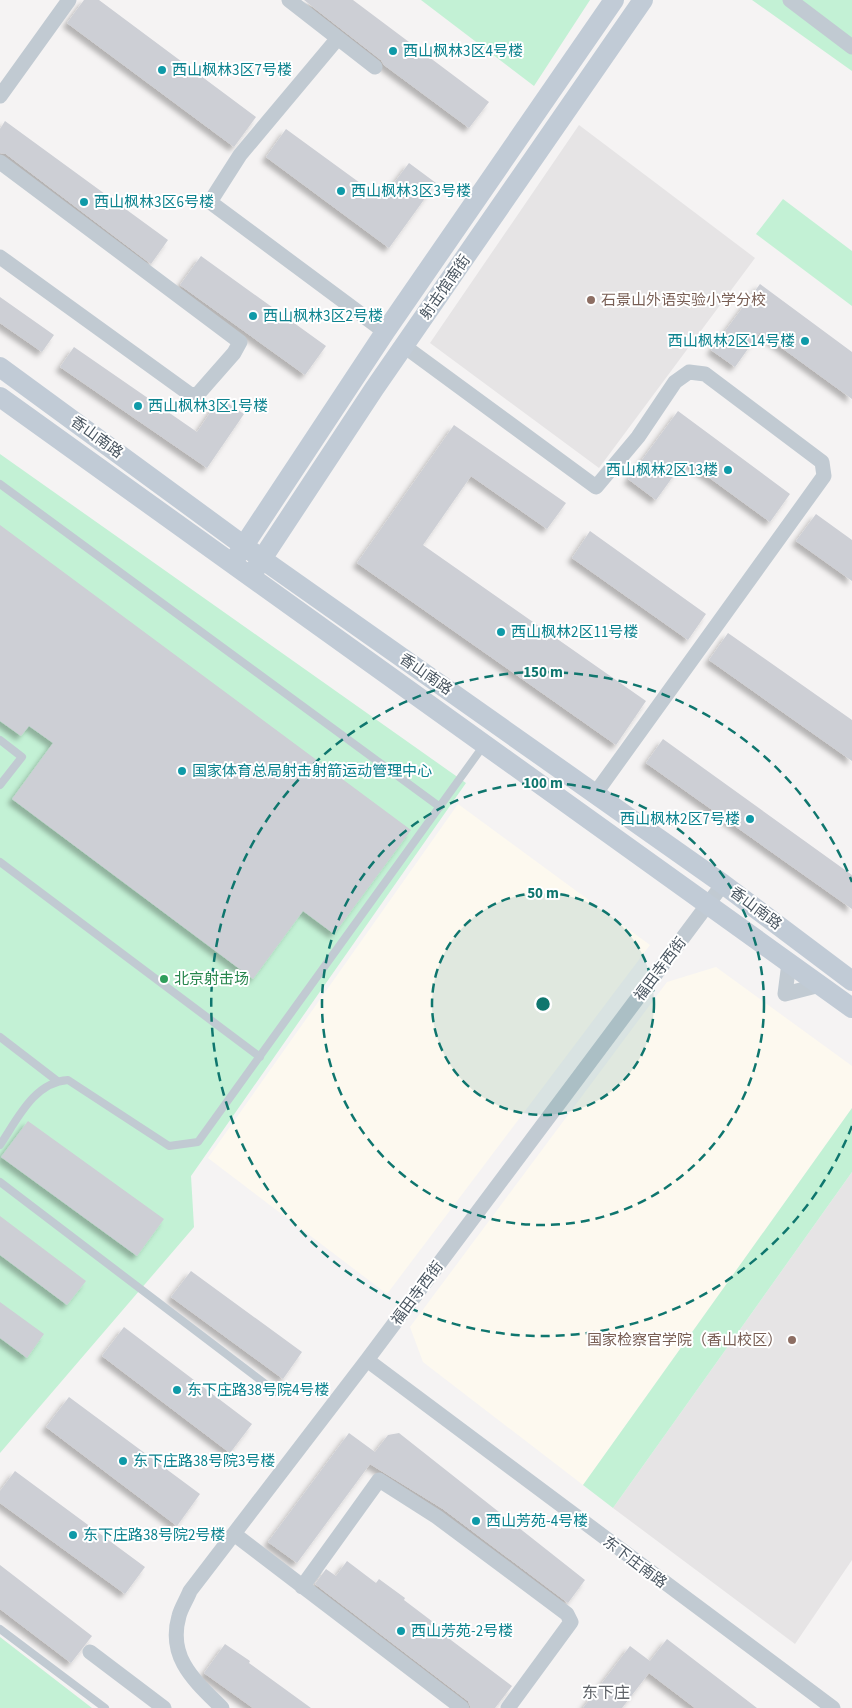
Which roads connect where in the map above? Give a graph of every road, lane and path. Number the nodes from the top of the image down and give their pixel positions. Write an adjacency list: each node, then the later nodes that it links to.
1 (69, 0): 9 (street)
2 (289, 0): 6 (street)
3 (614, 0): 12 (main road, 射击馆南街)
4 (643, 0): 13 (main road, 射击馆南街)
5 (790, 0): 7 (street)
6 (338, 38): 8 (street); 12 (street)
7 (852, 46)
8 (375, 67)
9 (0, 96)
10 (0, 162): 11 (street)
11 (0, 257)
12 (385, 332): 17 (main road, 射击馆南街)
13 (404, 346): 18 (main road, 射击馆南街); 24 (street)
14 (0, 367): 17 (main road, 香山南路)
15 (0, 397): 19 (main road, 香山南路)
16 (0, 484): 25 (lane)
17 (245, 546): 18 (main road, 香山南路); 19 (main road, 射击馆南街)
18 (262, 559): 20 (main road, 射击馆南街); 24 (main road, 香山南路)
19 (232, 564): 20 (main road, 香山南路)
20 (251, 577): 22 (main road, 香山南路)
21 (0, 740): 23 (lane)
22 (484, 745): 25 (lane); 28 (main road, 香山南路)
23 (0, 785)
24 (595, 794): 27 (main road, 香山南路)
25 (440, 807): 34 (lane)
26 (0, 862): 34 (lane)
27 (723, 884): 28 (street, 福田寺西街); 30 (main road, 香山南路)
28 (709, 905): 29 (main road, 香山南路); 38 (street, 福田寺西街)
29 (789, 963): 31 (main road, 香山南路); 31 (street)
30 (852, 981)
31 (820, 985): 32 (main road, 香山南路)
32 (852, 1008)
33 (0, 1037): 35 (lane)
34 (260, 1057): 35 (lane)
35 (56, 1080): 36 (lane)
36 (0, 1146)
37 (0, 1182): 39 (lane)
38 (367, 1360): 40 (street, 福田寺西街); 49 (street, 东下庄南路)
39 (276, 1392)
40 (234, 1534): 41 (street); 46 (street, 福田寺西街)
41 (302, 1586): 47 (street); 48 (street)
42 (0, 1629): 44 (lane)
43 (90, 1652): 45 (street)
44 (105, 1708)
45 (164, 1708)
46 (222, 1708)
47 (462, 1708)
48 (508, 1708)
49 (833, 1708)

